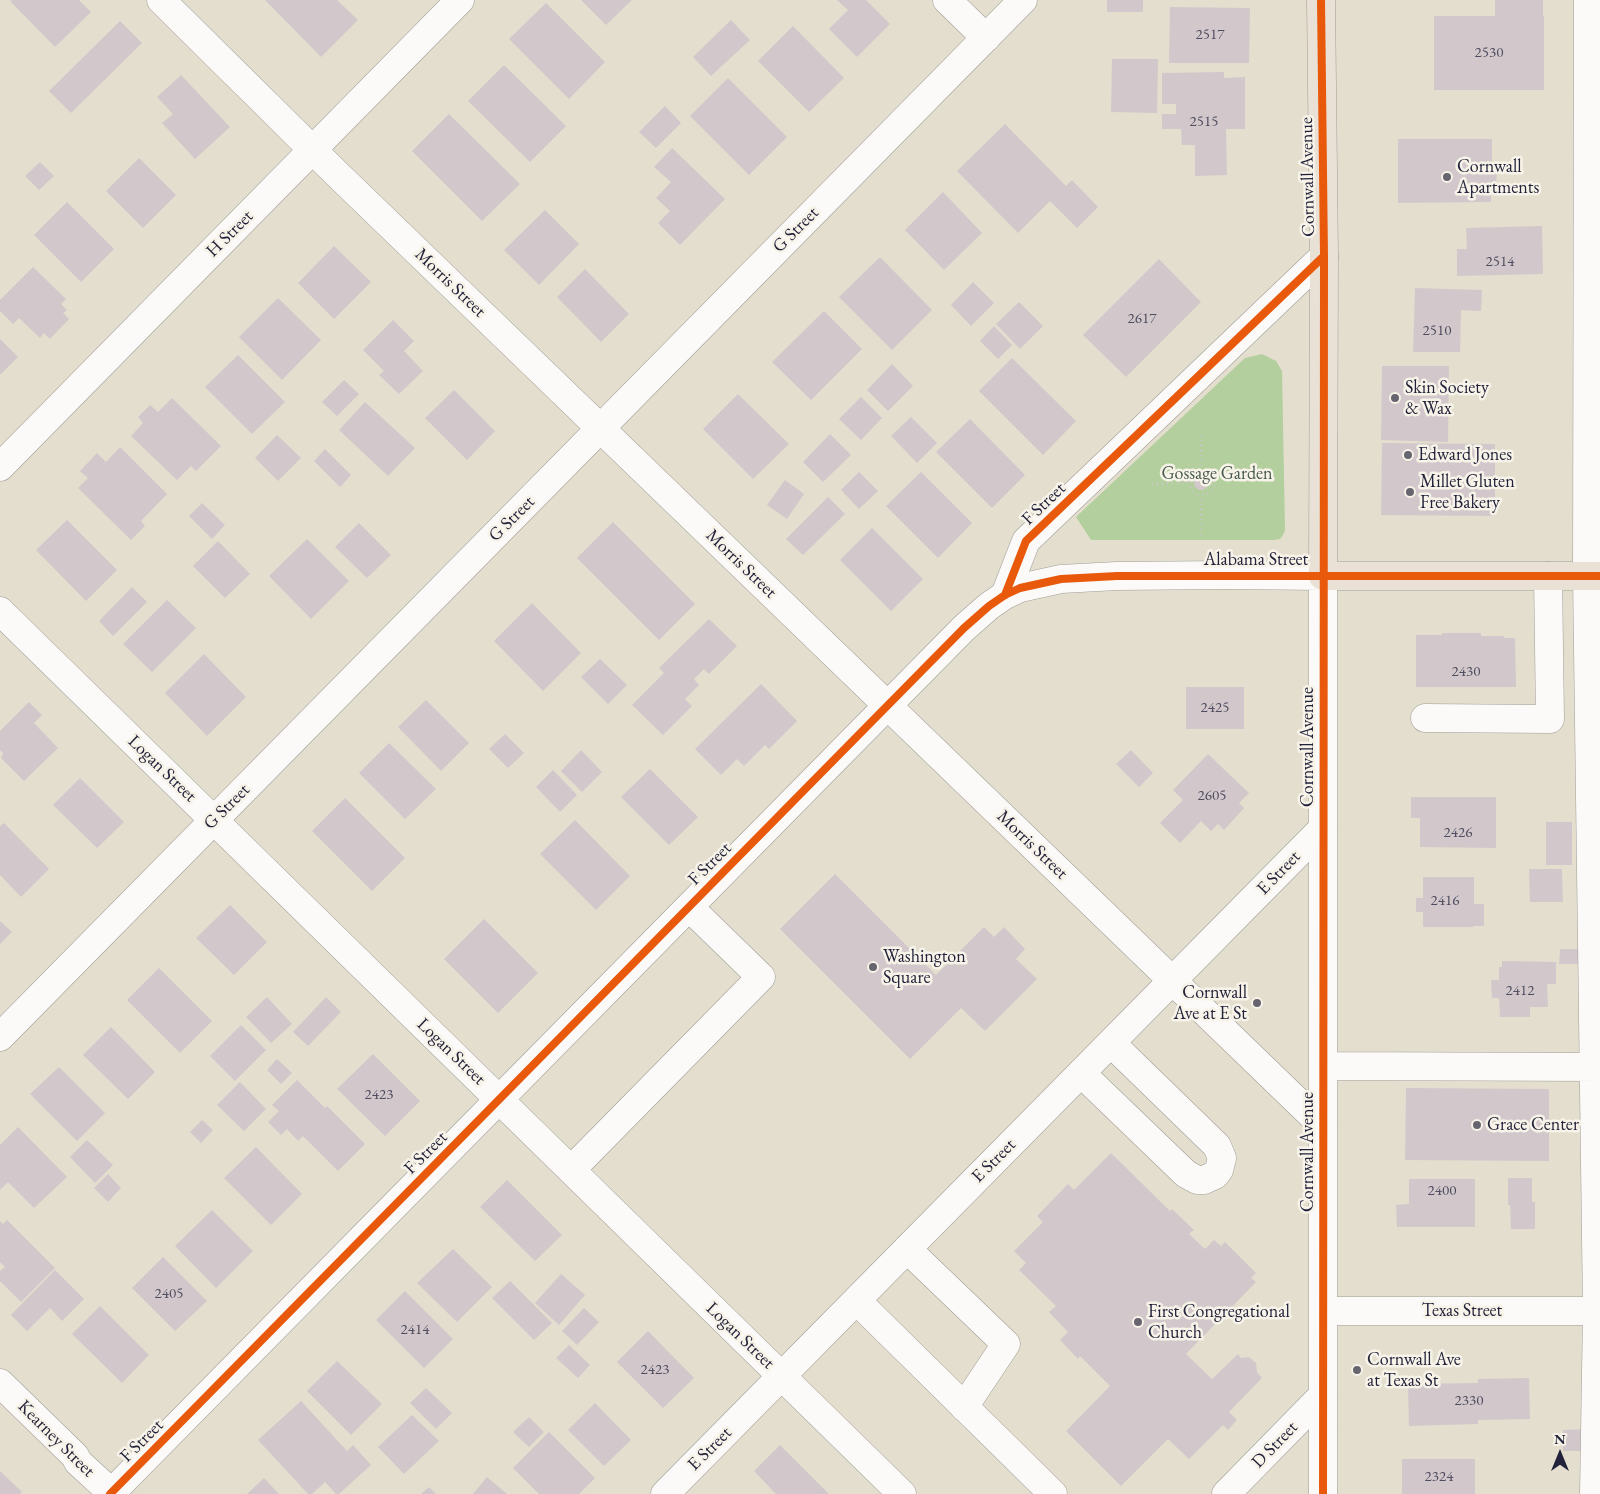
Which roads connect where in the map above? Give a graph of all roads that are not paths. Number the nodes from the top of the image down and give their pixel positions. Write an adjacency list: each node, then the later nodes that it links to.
1 (161, 0): 8 (street, Morris Street)
2 (460, 0): 8 (street, H Street)
3 (947, 0): 7 (street)
4 (1023, 0): 7 (street, G Street)
5 (1321, 0): 9 (main road, Cornwall Avenue)
6 (1588, 0): 14 (street)
7 (986, 38): 10 (street, G Street)
8 (312, 150): 10 (street, Morris Street); 11 (street, H Street)
9 (1324, 256): 12 (main road, Cornwall Avenue); 15 (street, F Street)
10 (600, 428): 17 (street, Morris Street); 19 (street, G Street)
11 (0, 467)
12 (1323, 576): 13 (main road, Alabama Street); 15 (street, Alabama Street); 20 (street, Cornwall Avenue)
13 (1548, 576): 14 (main road, Alabama Street); 18 (street)
14 (1594, 576): 26 (street)
15 (1005, 595): 17 (street, F Street)
16 (0, 611): 19 (street, Logan Street)
17 (888, 706): 21 (street, F Street); 22 (street, Morris Street)
18 (1425, 718)
19 (214, 820): 23 (street, G Street); 28 (street, Logan Street)
20 (1323, 828): 22 (street, E Street); 25 (street, Cornwall Avenue)
21 (689, 907): 28 (street, F Street); 30 (street)
22 (1173, 980): 24 (street, E Street); 29 (street, Morris Street)
23 (0, 1037)
24 (1111, 1043): 27 (street, E Street); 27 (street)
25 (1323, 1066): 26 (street); 29 (street, Cornwall Avenue)
26 (1597, 1067): 34 (street)
27 (1081, 1073): 31 (street, E Street)
28 (499, 1100): 30 (street, Logan Street); 39 (street, F Street)
29 (1323, 1126): 33 (street, Cornwall Avenue)
30 (571, 1170): 35 (street, Logan Street)
31 (908, 1249): 32 (street, E Street); 38 (street)
32 (856, 1301): 35 (street, E Street); 38 (street)
33 (1323, 1311): 34 (street, Texas Street); 37 (street, Cornwall Avenue)
34 (1598, 1311): 45 (street)
35 (782, 1376): 40 (street, E Street); 41 (street, Logan Street)
36 (0, 1382): 39 (street, Kearney Street)
37 (1323, 1395): 43 (street, D Street); 44 (street, Cornwall Avenue)
38 (964, 1407): 42 (street)
39 (112, 1494)
40 (665, 1494)
41 (902, 1494)
42 (1053, 1494)
43 (1226, 1494)
44 (1323, 1494)
45 (1594, 1494)

